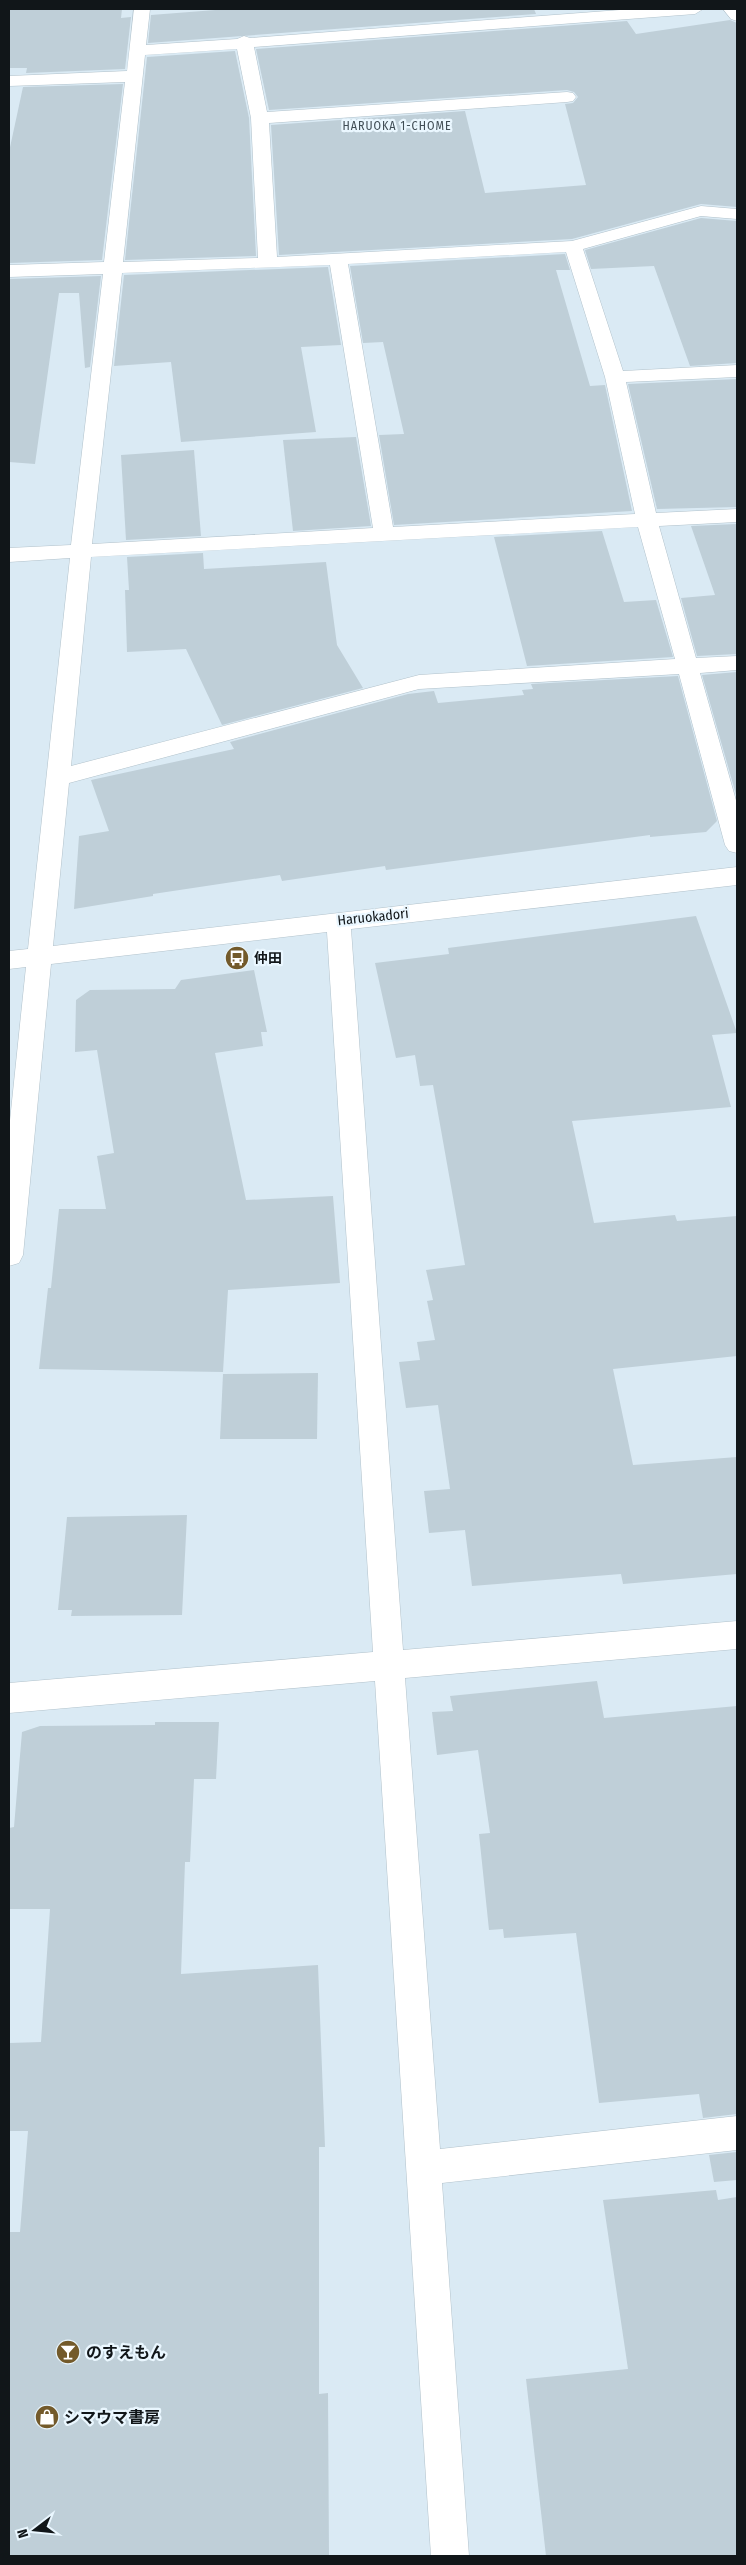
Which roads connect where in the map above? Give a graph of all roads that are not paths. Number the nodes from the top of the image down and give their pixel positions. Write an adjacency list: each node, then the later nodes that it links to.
1 (142, 9): 6 (street)
2 (695, 9): 5 (street)
3 (731, 9): 4 (street)
4 (737, 16)
5 (244, 41): 6 (street); 10 (street)
6 (138, 51): 7 (street)
7 (136, 76): 8 (street); 15 (street)
8 (9, 81)
9 (567, 97): 10 (street)
10 (260, 118): 14 (street)
11 (737, 214): 12 (street)
12 (573, 246): 13 (street); 18 (street)
13 (338, 259): 14 (street); 21 (street)
14 (268, 263): 15 (street)
15 (114, 268): 16 (street); 22 (street)
16 (9, 271)
17 (737, 371): 18 (street)
18 (614, 378): 20 (street)
19 (737, 515): 20 (street)
20 (646, 520): 21 (street); 25 (street)
21 (384, 533): 22 (street)
22 (81, 552): 23 (street); 26 (street)
23 (9, 555)
24 (737, 663): 25 (street)
25 (686, 664): 26 (street); 27 (street)
26 (57, 778): 30 (street)
27 (737, 846)
28 (737, 876): 29 (street, Haruokadori)
29 (338, 921): 30 (street, Haruokadori); 34 (street)
30 (40, 956): 31 (street, Haruokadori); 32 (street)
31 (9, 960)
32 (9, 1255)
33 (737, 1635): 34 (street)
34 (390, 1666): 35 (street); 37 (street)
35 (9, 1698)
36 (737, 2133): 37 (street)
37 (423, 2168): 38 (street)
38 (450, 2556)

